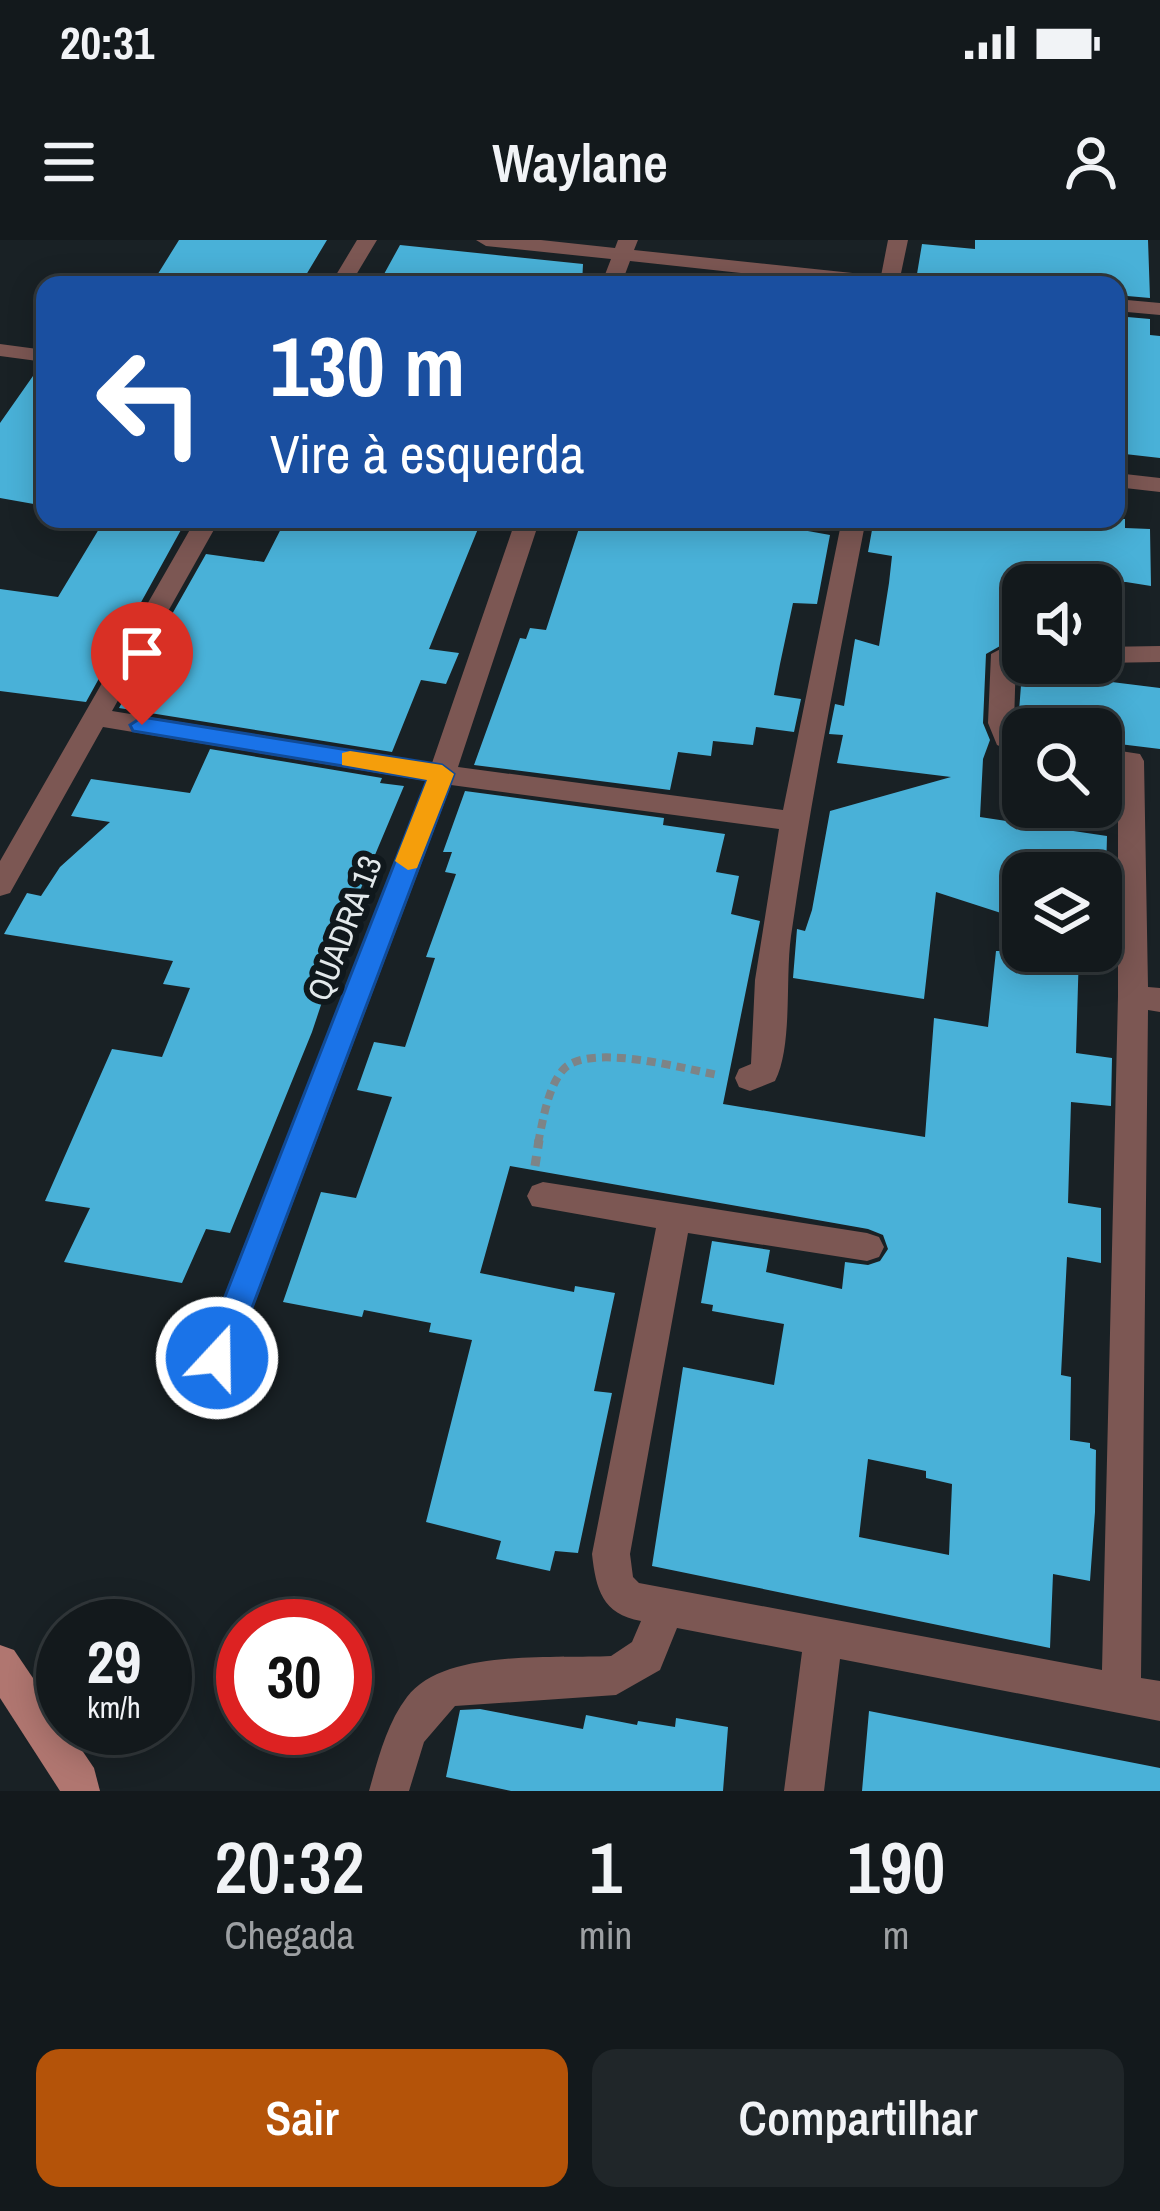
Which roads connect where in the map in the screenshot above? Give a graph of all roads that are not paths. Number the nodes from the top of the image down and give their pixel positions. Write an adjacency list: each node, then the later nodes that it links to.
1 (367, 240): 5 (street)
2 (486, 240): 4 (street)
3 (898, 240): 8 (street)
4 (625, 247): 6 (street); 7 (street)
5 (345, 276)
6 (614, 276)
7 (839, 276)
8 (898, 276)
9 (1125, 306): 10 (street)
10 (1160, 309)
11 (7, 351): 12 (street)
12 (0, 373)
13 (1125, 481): 14 (street)
14 (1160, 485)
15 (203, 528): 21 (street)
16 (524, 528): 24 (street, QUADRA 13)
17 (852, 528): 25 (street)
18 (1160, 654): 19 (street)
19 (1122, 655)
20 (1003, 684): 22 (street)
21 (99, 718): 24 (street); 26 (street)
22 (1002, 726)
23 (1146, 763): 27 (street)
24 (442, 774): 25 (street); 32 (street, QUADRA 13)
25 (794, 821): 28 (street)
26 (0, 886)
27 (1147, 998): 36 (street)
28 (750, 1078)
29 (543, 1196): 30 (street)
30 (674, 1219): 31 (street); 33 (street)
31 (867, 1246)
32 (217, 1358)
33 (666, 1607): 34 (street); 39 (street)
34 (823, 1637): 36 (street); 40 (street)
35 (0, 1664): 38 (main road)
36 (1121, 1694): 37 (street)
37 (1160, 1701)
38 (85, 1788)
39 (389, 1791)
40 (804, 1791)

